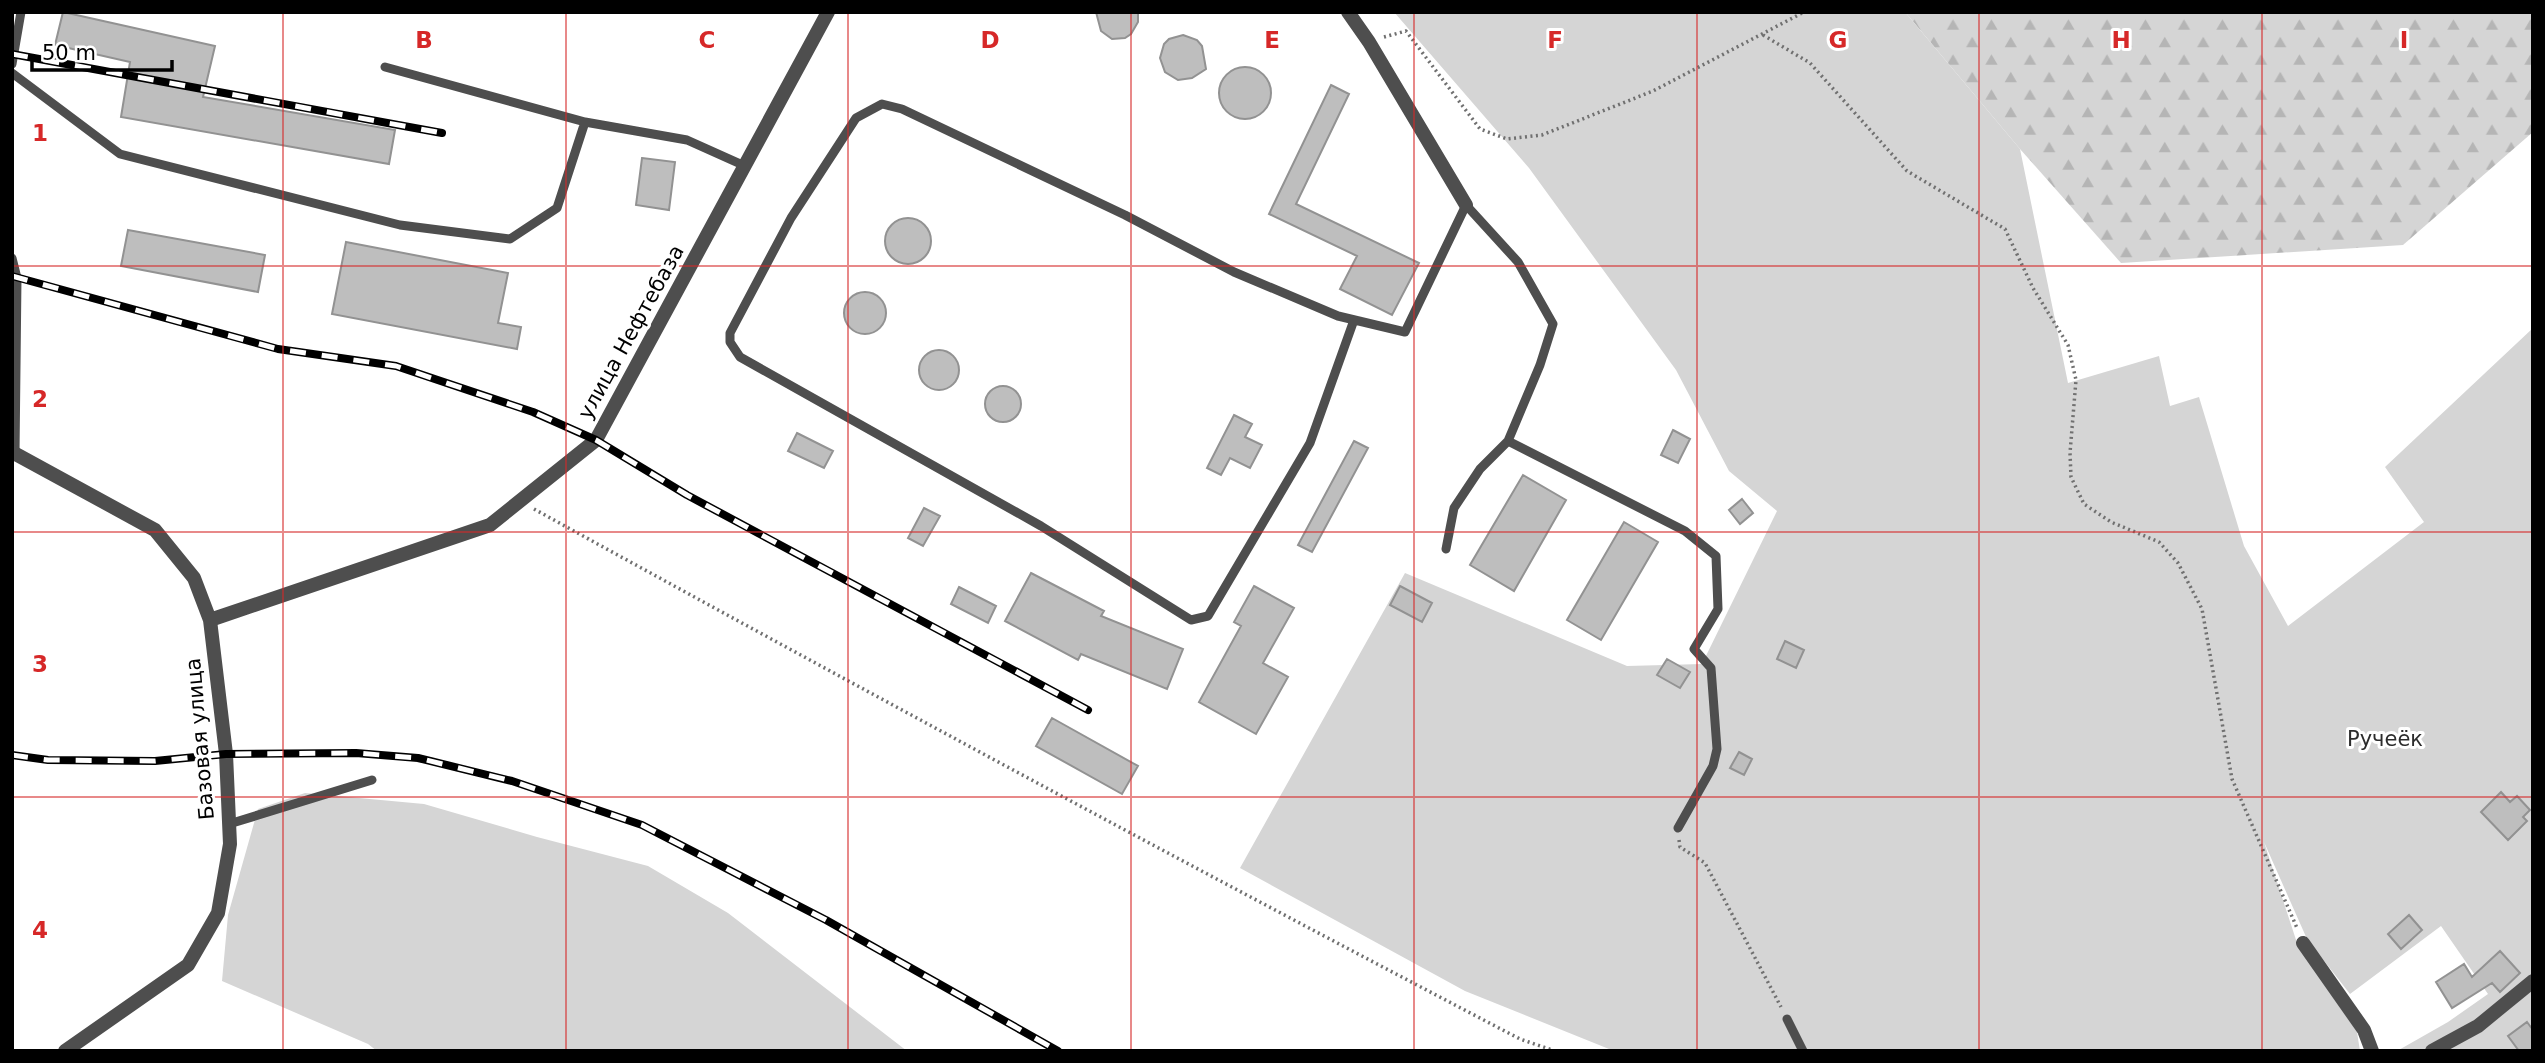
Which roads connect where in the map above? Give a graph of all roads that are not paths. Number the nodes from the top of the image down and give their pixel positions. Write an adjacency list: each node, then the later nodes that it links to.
1 (21, 12): 4 (lane)
2 (828, 12): 8 (street, улица Нефтебаза)
3 (1348, 12): 9 (street)
4 (12, 64)
5 (385, 67): 7 (lane)
6 (12, 73): 7 (lane)
7 (585, 122): 8 (lane)
8 (745, 166): 15 (street, улица Нефтебаза)
9 (1466, 205): 11 (lane); 12 (lane)
10 (12, 258): 13 (lane)
11 (1354, 320): 11 (lane)
12 (1508, 441): 14 (lane); 18 (lane)
13 (13, 453): 15 (street, Базовая улица)
14 (1446, 549)
15 (210, 620): 17 (street, Базовая улица)
16 (372, 780): 17 (lane)
17 (229, 824): 22 (street, Базовая улица)
18 (1678, 828)
19 (2303, 943): 24 (street)
20 (2533, 981): 25 (street)
21 (1787, 1019): 23 (lane)
22 (65, 1051)
23 (1803, 1051)
24 (2372, 1051)
25 (2432, 1051)

